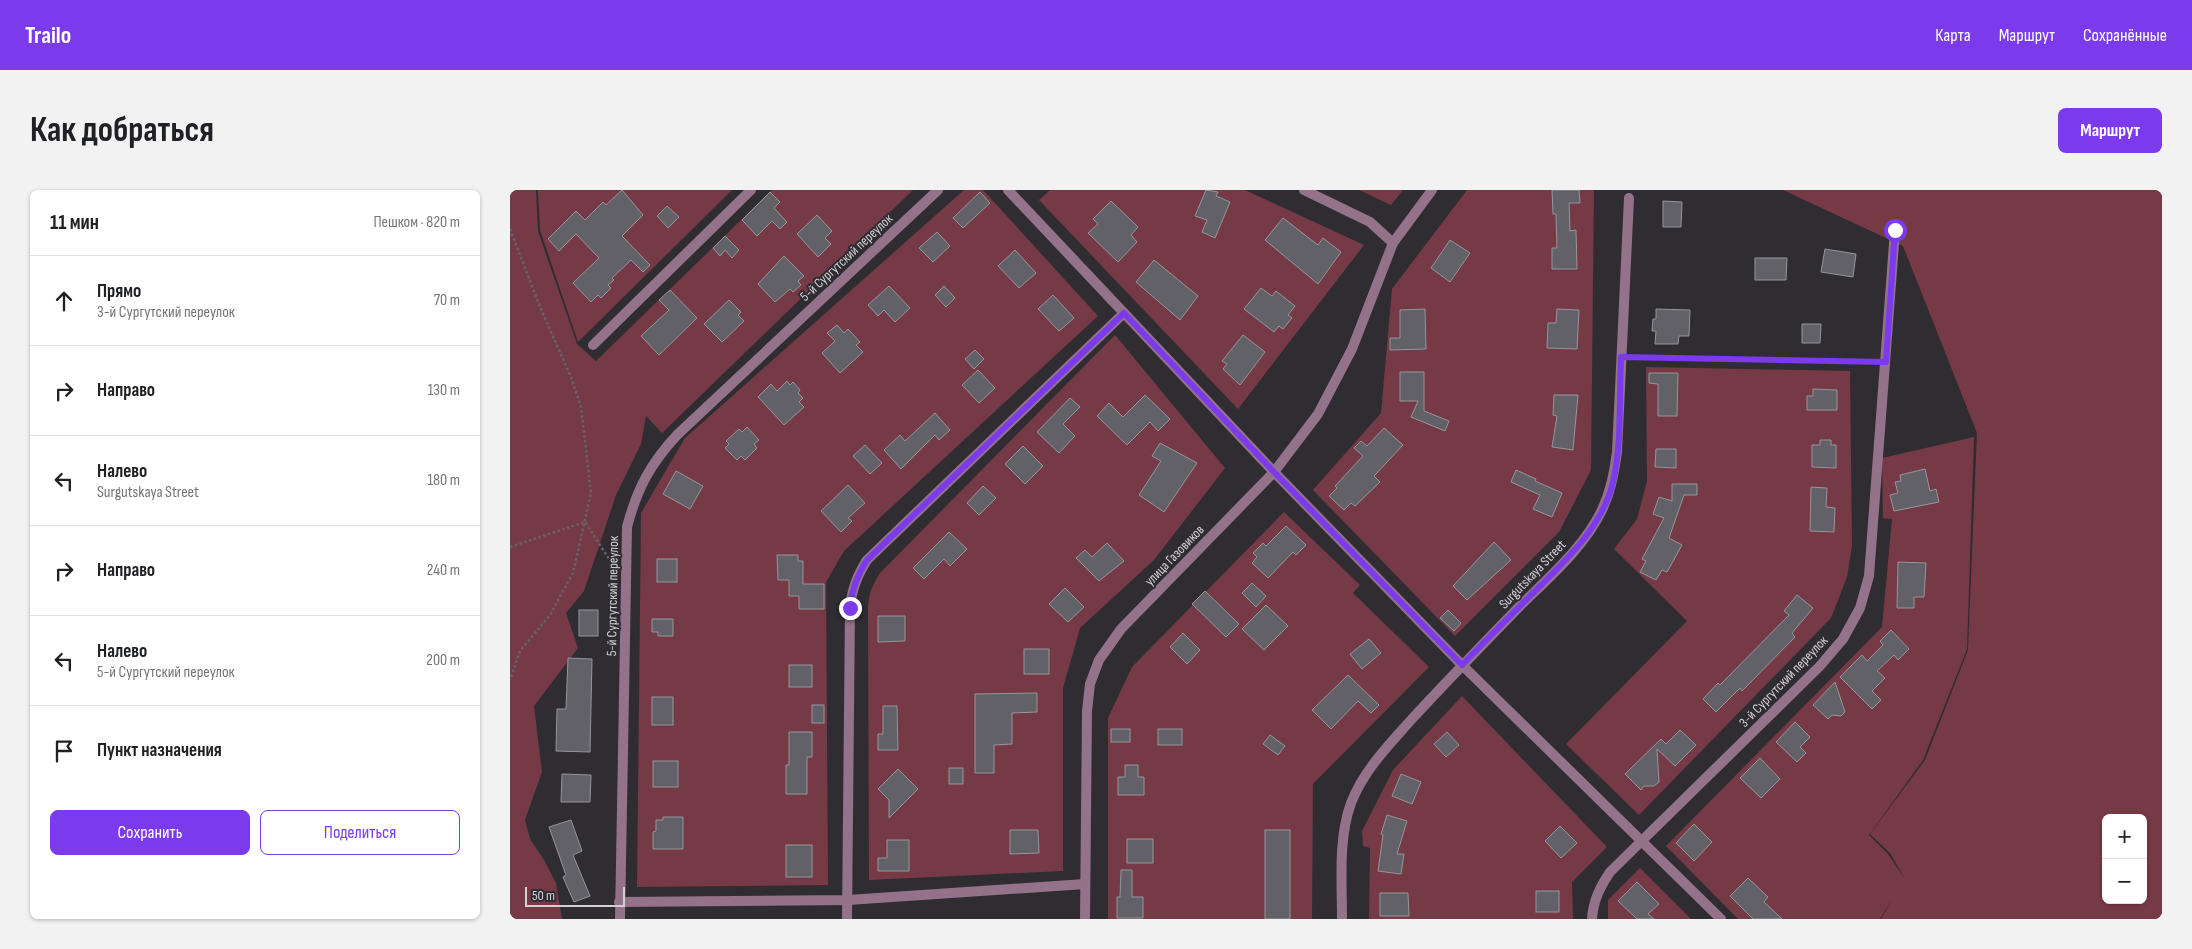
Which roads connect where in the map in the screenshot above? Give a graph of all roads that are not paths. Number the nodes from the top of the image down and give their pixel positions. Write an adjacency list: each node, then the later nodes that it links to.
1 (751, 190): 10 (street)
2 (938, 190): 16 (street, 5-й Сургутский переулок)
3 (1008, 190): 9 (street)
4 (1304, 190): 8 (street)
5 (1432, 190): 8 (street, улица Газовиков)
6 (1628, 198): 12 (street, Surgutskaya Street)
7 (1895, 230): 13 (street, 3-й Сургутский переулок)
8 (1393, 243): 11 (street, улица Газовиков)
9 (1124, 313): 11 (street); 15 (street)
10 (593, 345)
11 (1274, 472): 12 (street); 14 (street, улица Газовиков)
12 (1462, 665): 13 (street); 20 (street, Surgutskaya Street)
13 (1642, 841): 21 (street, 3-й Сургутский переулок); 22 (street)
14 (1085, 884): 15 (street); 19 (street, улица Газовиков)
15 (848, 900): 16 (street); 18 (street)
16 (619, 902): 17 (street, 5-й Сургутский переулок)
17 (620, 919)
18 (847, 919)
19 (1085, 919)
20 (1342, 919)
21 (1592, 919)
22 (1721, 919)

